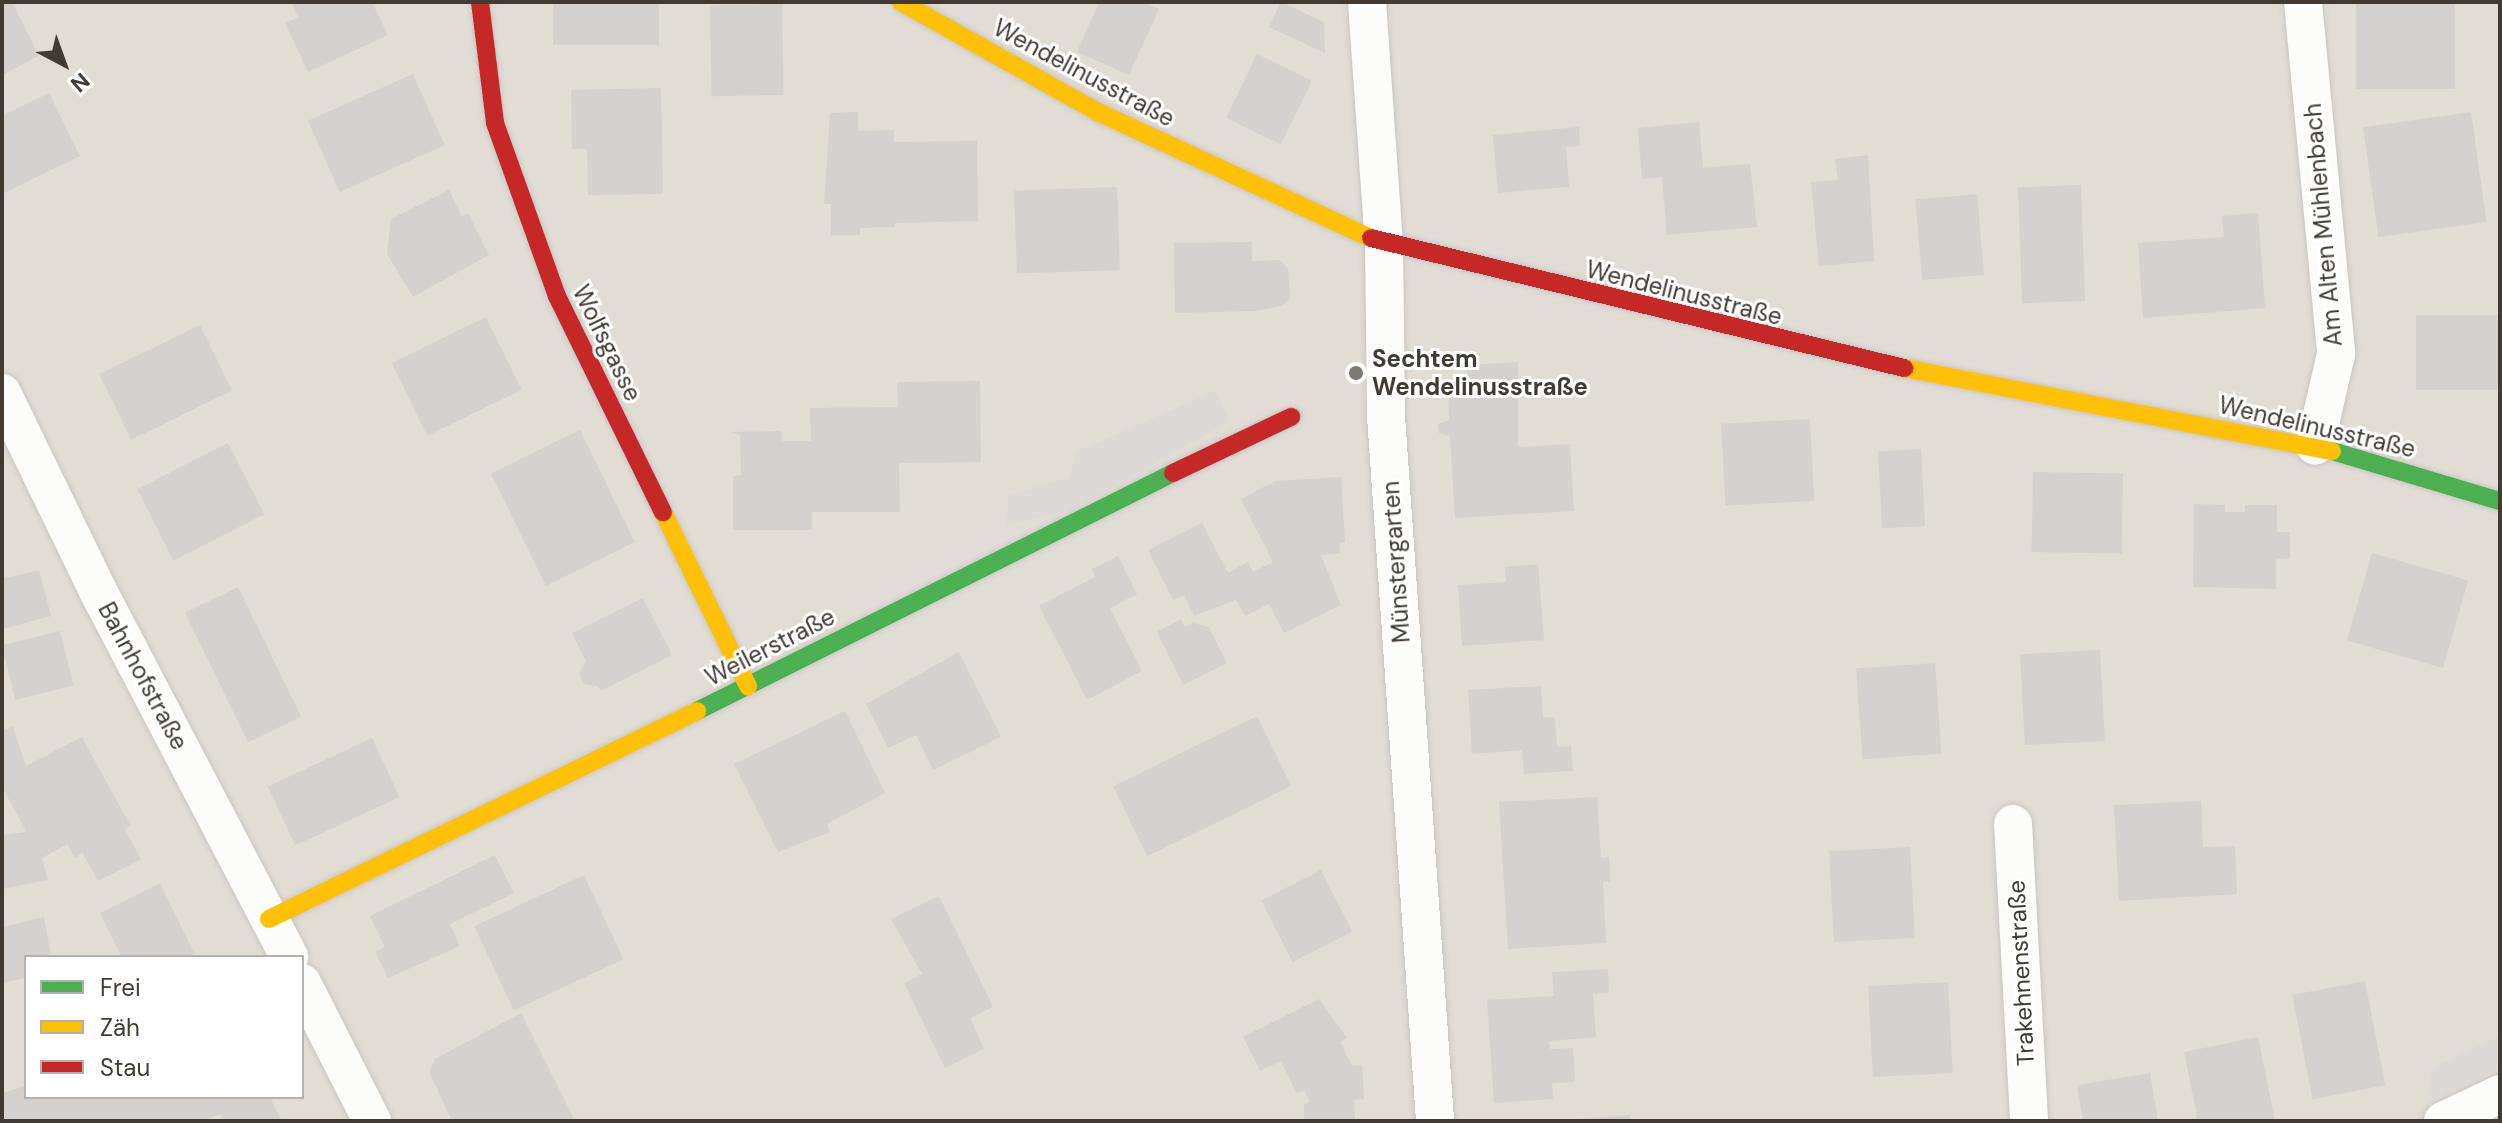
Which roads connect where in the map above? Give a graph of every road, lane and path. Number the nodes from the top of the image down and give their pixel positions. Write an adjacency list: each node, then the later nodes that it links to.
1 (480, 2): 10 (street, Wolfsgasse)
2 (901, 2): 5 (street, Wendelinusstraße)
3 (1367, 2): 5 (street, Münstergarten)
4 (2303, 2): 8 (street, Am Alten Mühlenbach)
5 (1384, 244): 8 (street, Wendelinusstraße); 17 (street, Münstergarten)
6 (2, 393): 12 (street, Bahnhofstraße)
7 (1291, 417): 10 (street, Weilerstraße)
8 (2315, 446): 9 (street, Wendelinusstraße)
9 (2500, 501)
10 (748, 686): 12 (street, Weilerstraße)
11 (2013, 824): 18 (street, Trakehnenstraße)
12 (269, 919): 13 (street, Bahnhofstraße)
13 (288, 955)
14 (304, 987): 16 (street)
15 (2500, 1094): 19 (street)
16 (372, 1121)
17 (1435, 1121)
18 (2029, 1121)
19 (2443, 1121)

